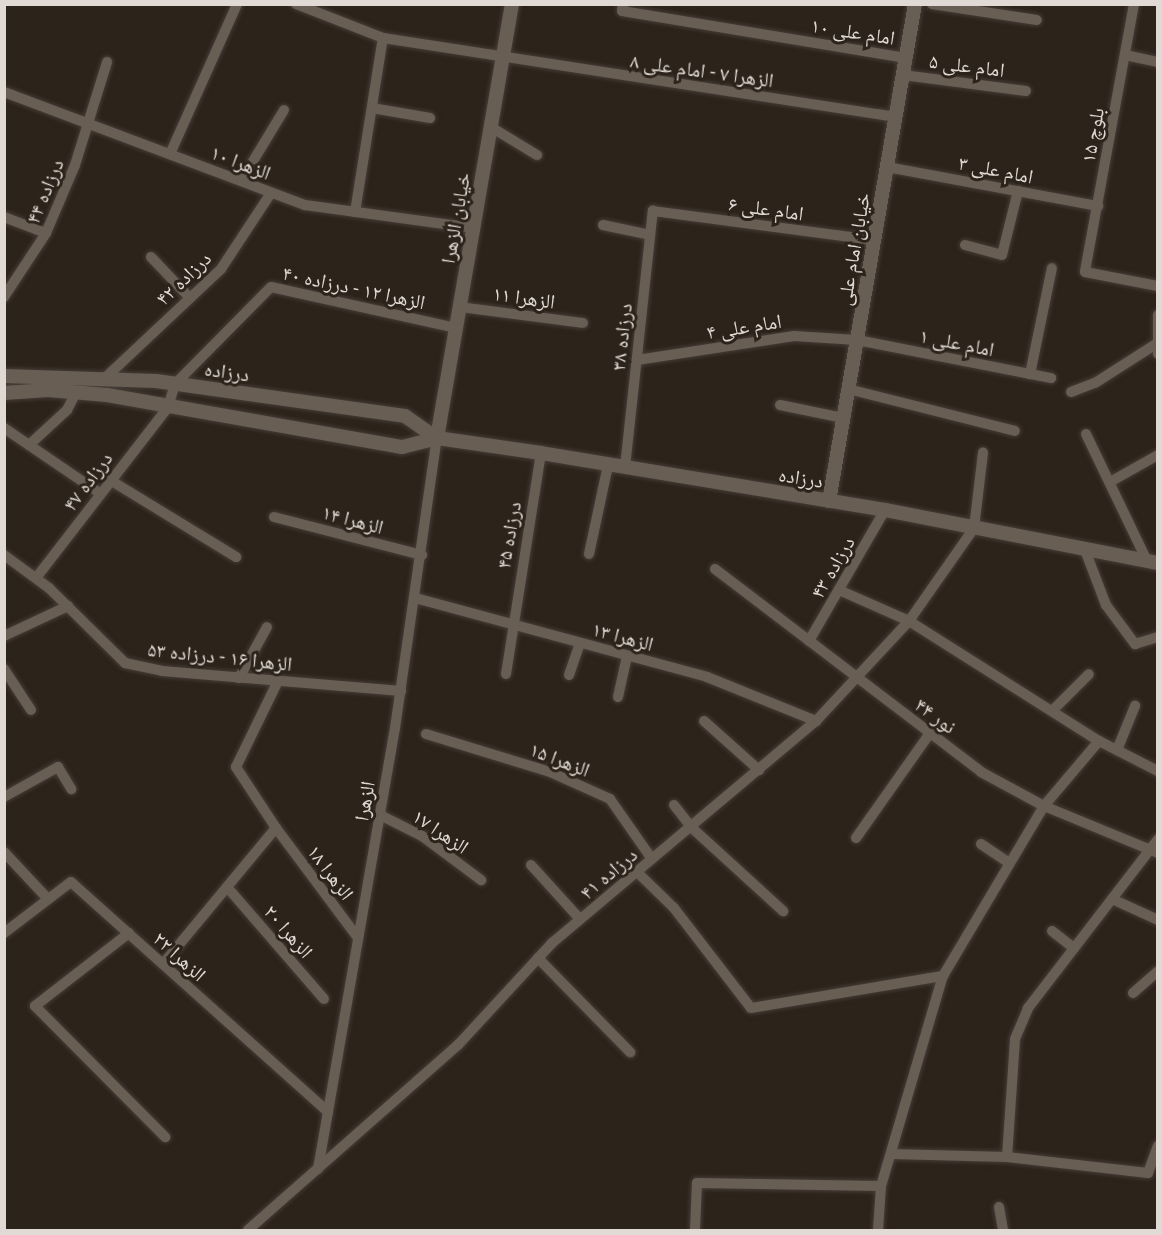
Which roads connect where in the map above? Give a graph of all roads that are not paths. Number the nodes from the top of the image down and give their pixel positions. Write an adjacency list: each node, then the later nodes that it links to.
1 (237, 4): 24 (street)
2 (296, 4): 9 (street, الزهرا ۷ - امام علی ۸)
3 (512, 4): 12 (main road, خیابان الزهرا)
4 (623, 4): 11 (street, امام علی ۱۰)
5 (915, 4): 11 (main road, خیابان امام علی)
6 (932, 4): 8 (street)
7 (1134, 4): 10 (street, بلوچ ۱۵)
8 (1037, 20)
9 (383, 38): 12 (street, الزهرا ۷ - امام علی ۸); 18 (street)
10 (1125, 55): 14 (street); 30 (street, بلوچ ۱۵)
11 (906, 58): 15 (main road, خیابان امام علی)
12 (502, 59): 20 (street, الزهرا ۷ - امام علی ۸); 23 (main road, خیابان الزهرا)
13 (107, 62): 22 (street, درزاده ۴۴)
14 (1158, 62)
15 (903, 75): 16 (street, امام علی ۵); 20 (main road, خیابان امام علی)
16 (1026, 91)
17 (4, 93): 22 (street, الزهرا ۱۰)
18 (372, 108): 21 (street); 32 (street)
19 (284, 110): 27 (street)
20 (896, 117): 26 (main road, خیابان امام علی)
21 (430, 118)
22 (87, 123): 24 (street, الزهرا ۱۰); 36 (street, درزاده ۴۴)
23 (490, 127): 25 (street); 35 (main road, خیابان الزهرا)
24 (170, 154): 27 (street, الزهرا ۱۰)
25 (537, 155)
26 (887, 166): 28 (street, امام علی ۳); 38 (main road, خیابان امام علی)
27 (241, 181): 29 (street, الزهرا ۱۰)
28 (1018, 191): 30 (street, امام علی ۳); 39 (street)
29 (271, 193): 32 (street, الزهرا ۱۰); 44 (street, درزاده ۴۲)
30 (1098, 206): 42 (street, بلوچ ۱۵)
31 (653, 210): 37 (street, درزاده ۳۸); 38 (street, امام علی ۶)
32 (355, 212): 35 (street, الزهرا ۱۰)
33 (4, 217): 36 (street)
34 (603, 225): 37 (street)
35 (473, 228): 45 (main road, خیابان الزهرا)
36 (46, 233): 43 (street, درزاده ۴۴)
37 (650, 235): 51 (street, درزاده ۳۸)
38 (874, 240): 49 (main road, خیابان امام علی)
39 (965, 245)
40 (152, 257): 44 (street)
41 (1052, 268): 52 (street)
42 (1158, 286)
43 (4, 297)
44 (189, 297): 54 (street, درزاده ۴۲)
45 (460, 307): 47 (street, الزهرا ۱۱); 48 (main road, خیابان الزهرا)
46 (1158, 315): 50 (street)
47 (583, 323)
48 (456, 328): 56 (street, الزهرا ۱۲ - درزاده ۴۰); 67 (main road, خیابان الزهرا)
49 (857, 340): 51 (street, امام علی ۴); 52 (street, امام علی ۱); 57 (main road, خیابان امام علی)
50 (1157, 349): 59 (street)
51 (637, 360): 73 (street, درزاده ۳۸)
52 (1030, 374): 55 (street, امام علی ۱)
53 (4, 376): 54 (main road, درزاده)
54 (105, 378): 56 (main road, درزاده)
55 (1051, 378)
56 (176, 384): 62 (street, درزاده ۴۷); 67 (main road, درزاده)
57 (848, 389): 63 (main road, خیابان امام علی); 65 (street)
58 (76, 392): 60 (main road, درزاده); 62 (main road, درزاده); 68 (street)
59 (1071, 392)
60 (4, 393)
61 (780, 405): 63 (street)
62 (168, 406): 67 (main road, درزاده); 74 (street, درزاده ۴۷)
63 (843, 417): 77 (main road, خیابان امام علی)
64 (4, 428): 68 (street)
65 (1015, 431)
66 (1086, 434): 75 (street)
67 (437, 438): 69 (main road, درزاده); 84 (street, الزهرا)
68 (29, 445): 76 (street)
69 (541, 453): 72 (main road, درزاده); 93 (street, درزاده ۴۵)
70 (983, 453): 80 (street)
71 (1158, 455): 75 (street)
72 (608, 465): 73 (main road, درزاده); 82 (street)
73 (625, 467): 77 (main road, درزاده)
74 (111, 480): 76 (street, درزاده ۴۷); 85 (street)
75 (1110, 482): 86 (street)
76 (100, 494): 88 (street, درزاده ۴۷)
77 (829, 501): 78 (main road, درزاده)
78 (885, 510): 80 (main road, درزاده); 89 (street, درزاده ۴۳)
79 (274, 517): 84 (street, الزهرا ۱۴)
80 (974, 528): 81 (main road, درزاده); 92 (street, درزاده ۴۱)
81 (1085, 550): 86 (main road, درزاده); 96 (street)
82 (589, 554)
83 (4, 555): 88 (street, الزهرا ۱۶ - درزاده ۵۳)
84 (422, 555): 90 (street, الزهرا)
85 (236, 557)
86 (1152, 562)
87 (715, 569): 97 (street, نور ۴۴)
88 (36, 578): 91 (street, الزهرا ۱۶ - درزاده ۵۳)
89 (839, 590): 92 (street); 97 (street, درزاده ۴۳)
90 (415, 598): 93 (street, الزهرا ۱۳); 107 (street, الزهرا)
91 (68, 606): 95 (street); 105 (street, الزهرا ۱۶ - درزاده ۵۳)
92 (909, 621): 104 (street, درزاده ۴۱); 111 (street)
93 (511, 624): 98 (street, الزهرا ۱۳); 101 (street, درزاده ۴۵)
94 (267, 627): 105 (street)
95 (4, 636)
96 (1158, 637)
97 (809, 641): 104 (street, نور ۴۴)
98 (580, 643): 99 (street, الزهرا ۱۳); 103 (street)
99 (627, 656): 108 (street); 113 (street, الزهرا ۱۳)
100 (4, 669): 110 (street)
101 (506, 674)
102 (1089, 674): 111 (street)
103 (568, 675)
104 (857, 677): 113 (street, درزاده ۴۱); 114 (street, نور ۴۴)
105 (239, 678): 106 (street, الزهرا ۱۶ - درزاده ۵۳)
106 (278, 681): 107 (street, الزهرا ۱۶ - درزاده ۵۳); 126 (street, الزهرا ۱۸)
107 (401, 691): 124 (street, الزهرا)
108 (618, 698)
109 (1135, 706): 117 (street)
110 (31, 710)
111 (1052, 711): 116 (street)
112 (705, 721): 118 (street)
113 (816, 721): 118 (street, درزاده ۴۱)
114 (930, 733): 123 (street, نور ۴۴); 127 (street)
115 (426, 734): 132 (street, الزهرا ۱۵)
116 (1099, 741): 117 (street); 123 (street)
117 (1117, 750): 119 (street)
118 (759, 770): 125 (street, درزاده ۴۱)
119 (1158, 771)
120 (71, 789): 121 (street)
121 (5, 795)
122 (674, 804): 125 (street)
123 (1044, 806): 130 (street, نور ۴۴); 133 (street)
124 (380, 815): 136 (street, الزهرا ۱۷); 146 (street, الزهرا)
125 (691, 827): 132 (street, درزاده ۴۱); 140 (street)
126 (276, 828): 137 (street); 146 (street, الزهرا ۱۸)
127 (856, 838)
128 (1158, 839): 130 (street)
129 (981, 844): 133 (street)
130 (1154, 851): 139 (street)
131 (4, 852): 138 (street)
132 (652, 859): 135 (street, درزاده ۴۱)
133 (1009, 863): 151 (street)
134 (531, 865): 141 (street)
135 (637, 872): 141 (street, درزاده ۴۱); 151 (street)
136 (480, 880)
137 (227, 887): 149 (street); 153 (street, الزهرا ۲۰)
138 (48, 899): 144 (street, الزهرا ۲۲); 145 (street, الزهرا ۲۲)
139 (1112, 899): 142 (street); 147 (street)
140 (783, 911)
141 (580, 920): 148 (street, درزاده ۴۱)
142 (1158, 920)
143 (1052, 931): 147 (street)
144 (4, 933)
145 (129, 933): 149 (street, الزهرا ۲۲); 156 (street)
146 (358, 938): 155 (street, الزهرا)
147 (1074, 948): 159 (street)
148 (538, 958): 154 (street); 160 (street, درزاده ۴۱)
149 (163, 964): 155 (street, الزهرا ۲۲)
150 (1158, 971): 152 (street)
151 (943, 976): 158 (street)
152 (1133, 993)
153 (324, 999)
154 (630, 1052)
155 (328, 1112): 160 (street, الزهرا)
156 (165, 1137)
157 (1158, 1146): 159 (street)
158 (892, 1154): 159 (street); 161 (street)
159 (1007, 1157)
160 (318, 1169): 163 (street, درزاده ۴۱)
161 (881, 1186): 164 (street); 165 (street)
162 (999, 1207): 166 (street)
163 (248, 1230)
164 (695, 1230)
165 (878, 1230)
166 (1003, 1230)

